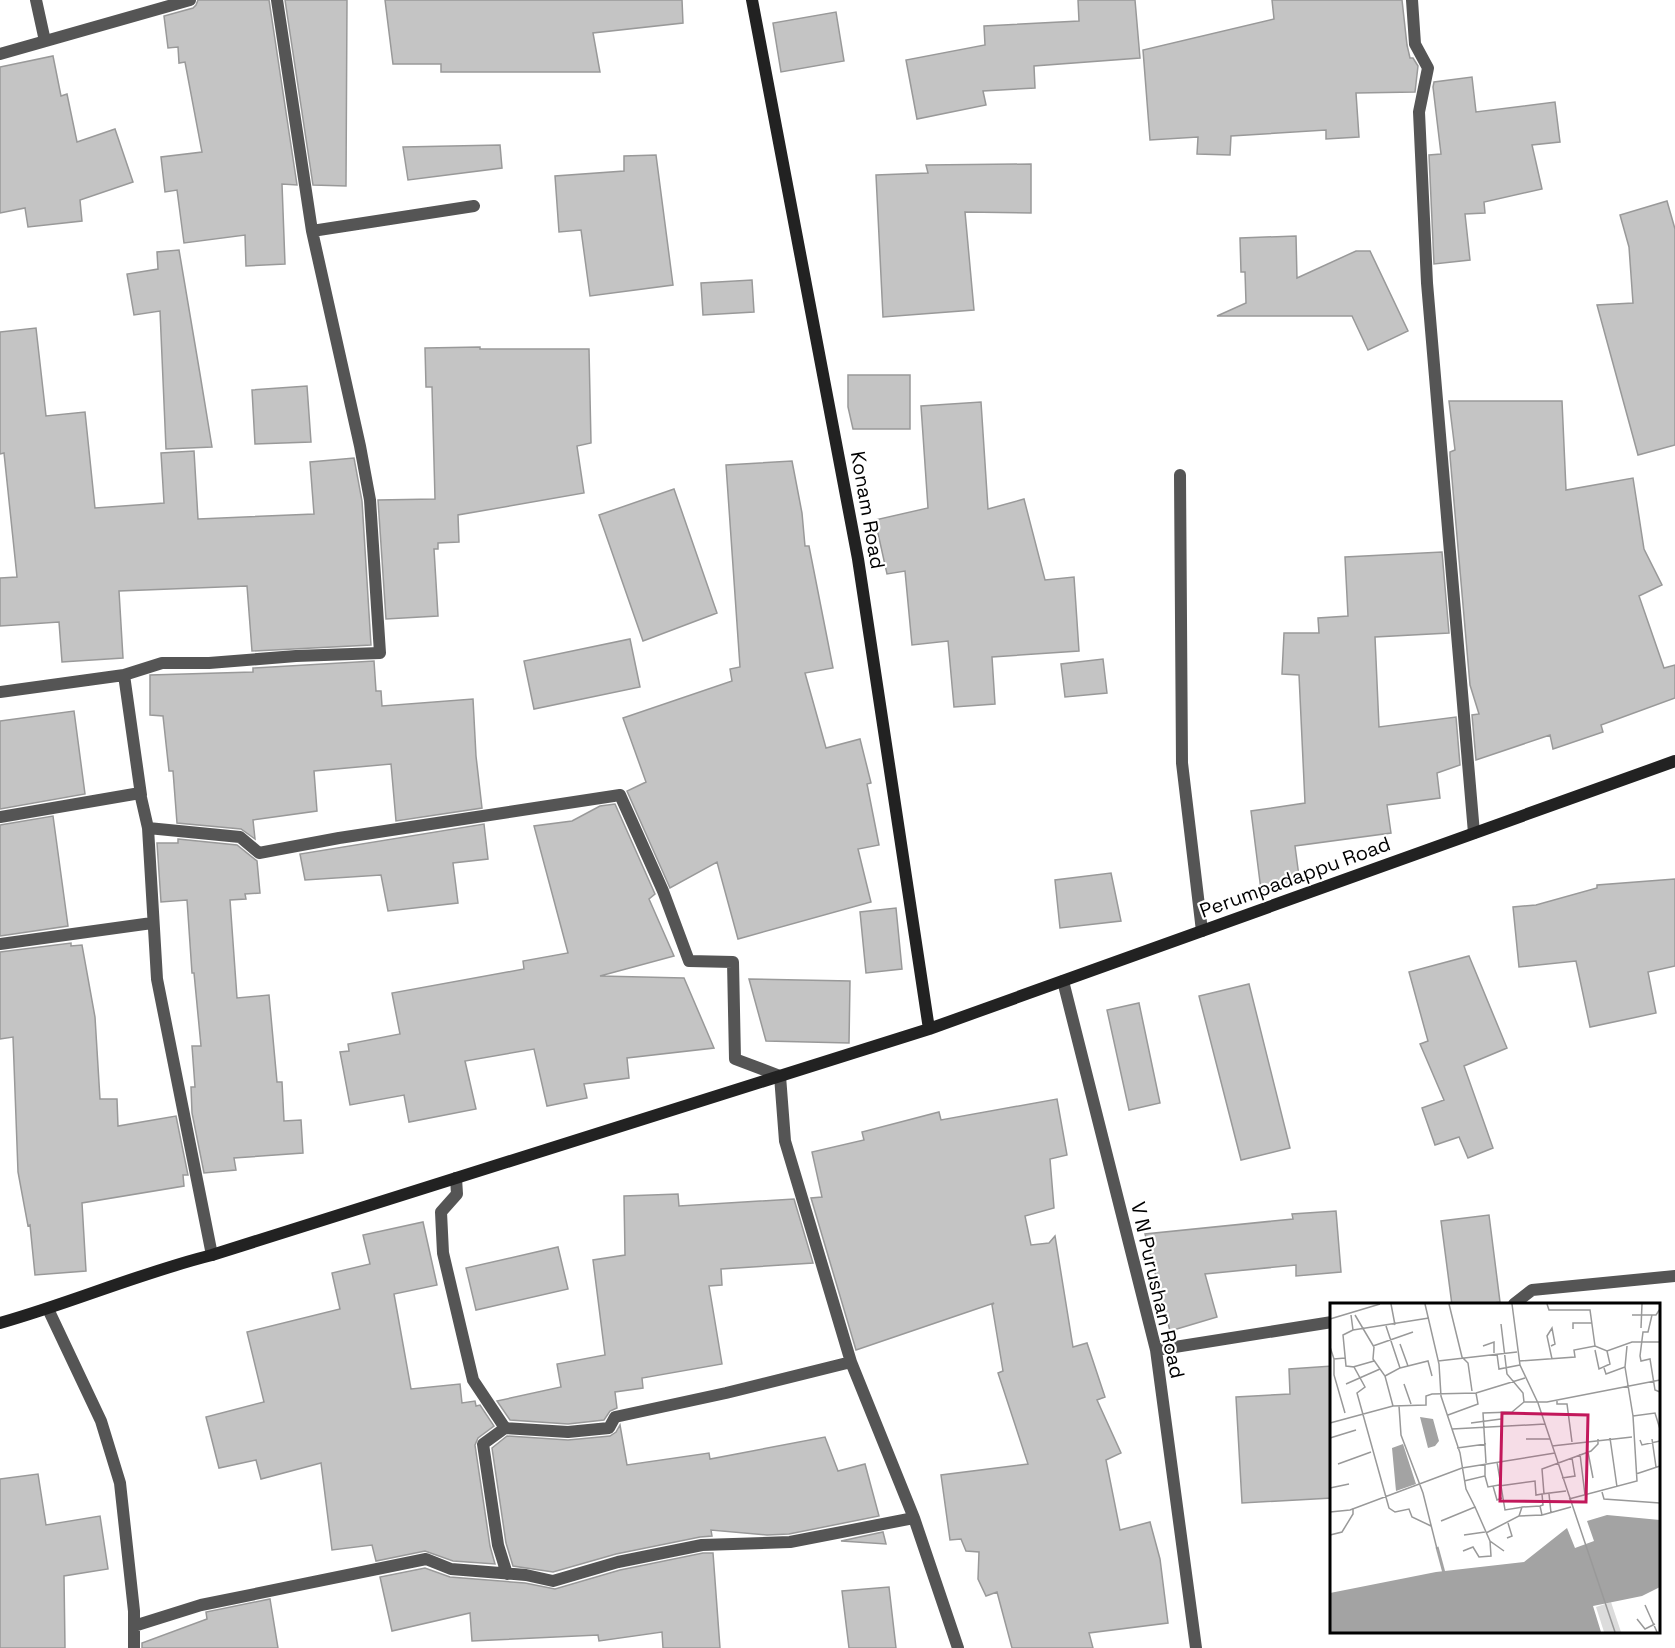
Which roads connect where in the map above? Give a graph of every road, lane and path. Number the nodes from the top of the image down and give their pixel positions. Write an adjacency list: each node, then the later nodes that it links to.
1 (36, 0): 6 (street)
2 (190, 0): 6 (street)
3 (277, 0): 9 (street)
4 (752, 0): 22 (main road, Konam Road)
5 (1412, 0): 17 (street)
6 (45, 41): 7 (street)
7 (0, 54)
8 (474, 206): 9 (street)
9 (312, 231): 11 (street)
10 (1180, 475): 19 (street)
11 (124, 675): 12 (street); 14 (street)
12 (0, 692)
13 (1675, 761): 17 (main road, Perumpadappu Road)
14 (141, 795): 15 (street); 16 (street)
15 (0, 817)
16 (148, 828): 18 (street); 23 (street)
17 (1474, 833): 19 (main road, Perumpadappu Road)
18 (152, 922): 20 (street); 25 (street)
19 (1202, 931): 21 (main road, Perumpadappu Road)
20 (0, 944)
21 (1063, 981): 22 (main road, Perumpadappu Road); 31 (street, V N Purushan Road)
22 (929, 1029): 23 (main road, Perumpadappu Road)
23 (780, 1076): 24 (main road, Perumpadappu Road); 32 (street)
24 (456, 1178): 25 (main road, Perumpadappu Road); 33 (street)
25 (212, 1255): 28 (main road, Perumpadappu Road)
26 (1675, 1276): 27 (street)
27 (1516, 1303)
28 (48, 1309): 30 (main road, Perumpadappu Road); 36 (street)
29 (1330, 1322): 31 (street)
30 (0, 1323)
31 (1156, 1350): 39 (street, V N Purushan Road)
32 (851, 1362): 33 (street); 34 (street)
33 (505, 1428): 35 (street)
34 (914, 1518): 35 (street); 38 (street)
35 (507, 1574): 36 (street)
36 (134, 1626): 37 (street)
37 (134, 1648)
38 (958, 1648)
39 (1196, 1648)

